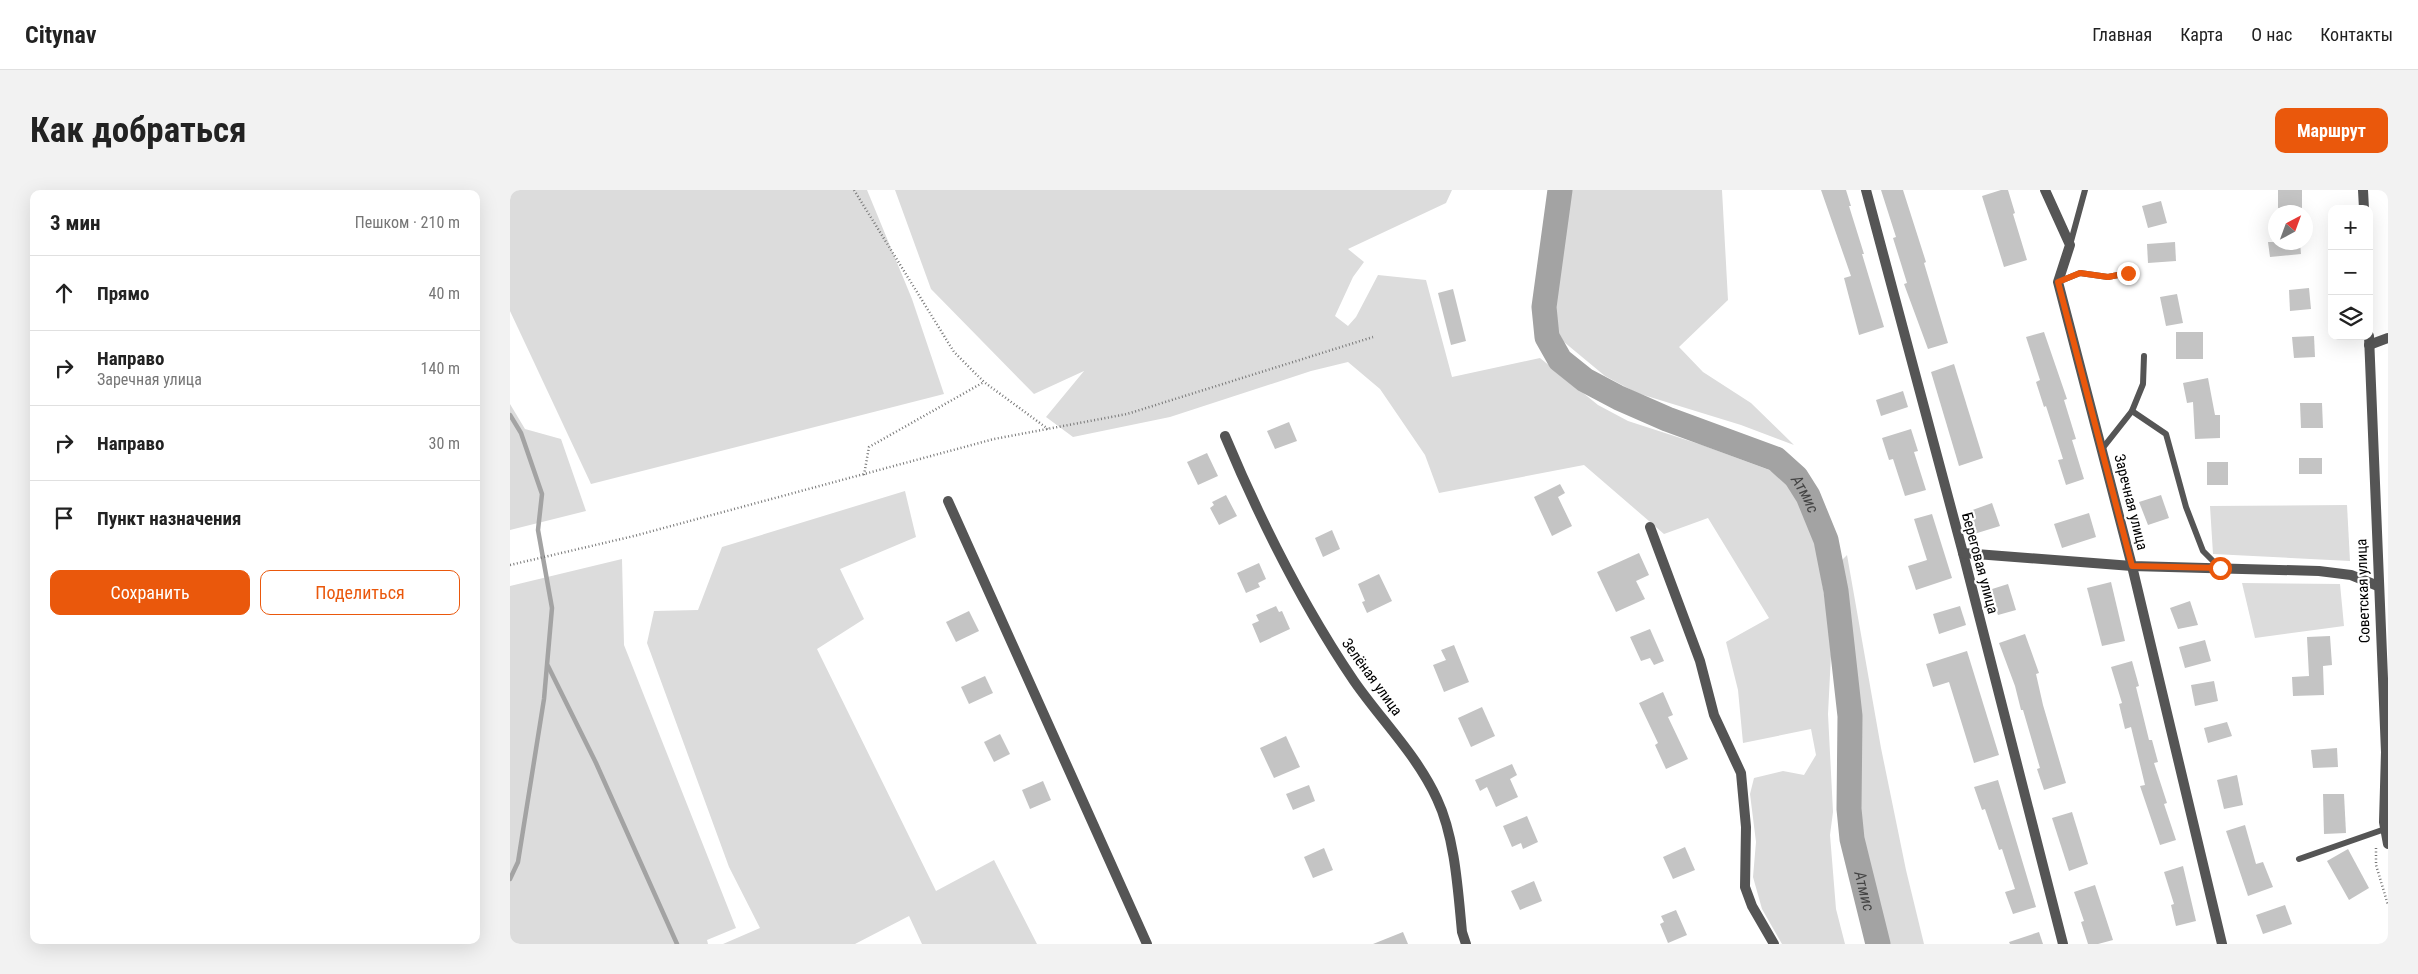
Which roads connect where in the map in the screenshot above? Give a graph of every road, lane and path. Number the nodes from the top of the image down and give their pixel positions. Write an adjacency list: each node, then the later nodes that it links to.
1 (854, 190): 14 (path)
2 (1866, 190): 22 (street, Береговая улица)
3 (2045, 190): 7 (street)
4 (2085, 190): 7 (lane)
5 (2363, 190): 6 (street)
6 (2364, 205)
7 (2070, 245): 9 (street)
8 (2128, 273): 9 (lane)
9 (2058, 282): 18 (street, Заречная улица)
10 (1373, 336): 16 (path)
11 (2388, 338): 12 (street)
12 (2369, 341): 26 (street, Советская улица)
13 (2144, 356): 15 (lane)
14 (984, 382): 16 (path); 19 (path)
15 (2132, 411): 18 (lane); 25 (lane)
16 (1048, 429): 19 (path)
17 (1225, 436): 32 (street, Зелёная улица)
18 (2102, 449): 24 (street, Заречная улица)
19 (864, 475): 23 (path)
20 (948, 500): 31 (street)
21 (1650, 527): 33 (street)
22 (1963, 554): 24 (street); 34 (street, Береговая улица)
23 (510, 565)
24 (2132, 566): 25 (street); 35 (street, Заречная улица)
25 (2220, 568): 26 (street)
26 (2378, 586): 27 (street, Советская улица)
27 (2380, 831): 28 (street, Советская улица); 29 (lane); 30 (path)
28 (2388, 844)
29 (2299, 858)
30 (2388, 905)
31 (1147, 944)
32 (1466, 944)
33 (1774, 944)
34 (2063, 944)
35 (2222, 944)

